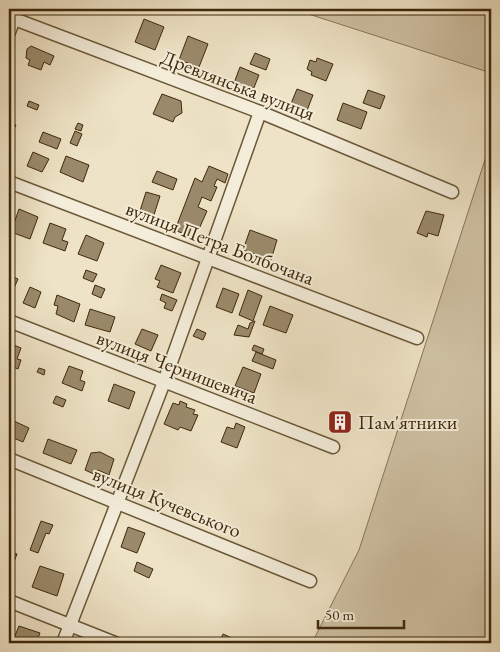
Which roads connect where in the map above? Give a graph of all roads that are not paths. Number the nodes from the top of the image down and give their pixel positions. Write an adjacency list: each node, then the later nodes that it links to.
1 (11, 18): 2 (street); 3 (street, Древлянська вулиця)
2 (9, 32)
3 (260, 112): 5 (street, Древлянська вулиця); 6 (street)
4 (9, 182): 6 (street, вулиця Петра Болбочана)
5 (452, 192)
6 (208, 259): 8 (street, вулиця Петра Болбочана); 9 (street)
7 (9, 321): 9 (street, вулиця Чернишевича)
8 (417, 338)
9 (164, 382): 10 (street, вулиця Чернишевича); 12 (street)
10 (333, 447)
11 (9, 459): 12 (street, вулиця Кучевського)
12 (116, 502): 13 (street, вулиця Кучевського); 15 (street)
13 (310, 581)
14 (9, 602): 15 (street)
15 (69, 625): 16 (street); 17 (street)
16 (63, 643)
17 (115, 643)

